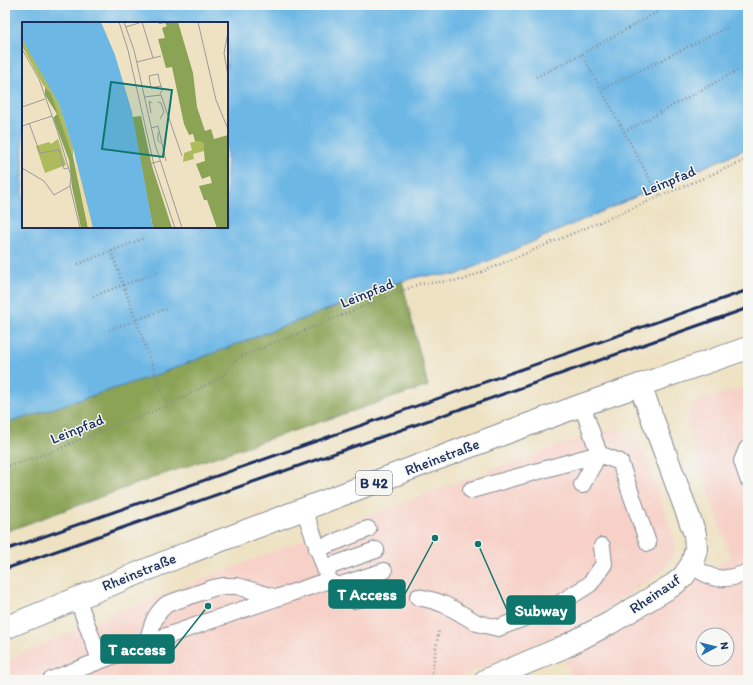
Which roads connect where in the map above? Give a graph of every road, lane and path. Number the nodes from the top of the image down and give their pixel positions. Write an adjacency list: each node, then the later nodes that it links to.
1 (659, 11): 3 (path)
2 (728, 27): 6 (path)
3 (582, 54): 5 (path); 6 (path)
4 (740, 69): 7 (path)
5 (536, 77)
6 (601, 90): 7 (path)
7 (624, 132): 9 (path)
8 (748, 159): 9 (path, Leinpfad)
9 (661, 196): 22 (path, Leinpfad)
10 (145, 238): 11 (path)
11 (111, 252): 12 (path); 14 (path)
12 (78, 264)
13 (158, 272): 14 (path)
14 (123, 285): 15 (path); 17 (path)
15 (93, 296)
16 (166, 309): 17 (path)
17 (137, 320): 18 (path); 22 (path)
18 (109, 330)
19 (748, 348): 20 (main road, Rheinstraße / B 42)
20 (640, 385): 21 (main road, Rheinstraße / B 42); 35 (main road, Rheinauf)
21 (582, 405): 24 (lane); 29 (main road, Rheinstraße / B 42)
22 (167, 406): 25 (path, Leinpfad)
23 (748, 449): 26 (lane)
24 (599, 454): 27 (lane); 28 (lane); 31 (lane)
25 (5, 467)
26 (748, 479)
27 (582, 485)
28 (471, 490)
29 (304, 510): 33 (lane); 41 (main road, Rheinstraße / B 42)
30 (368, 529): 33 (lane)
31 (648, 543)
32 (602, 546): 43 (lane)
33 (317, 548): 38 (lane)
34 (376, 550): 38 (lane)
35 (692, 564): 37 (lane); 49 (main road, Rheinauf)
36 (384, 571): 38 (lane)
37 (748, 572)
38 (330, 578): 39 (lane); 42 (lane)
39 (391, 592)
40 (418, 597): 43 (lane)
41 (77, 598): 44 (main road, Rheinstraße / B 42); 46 (lane)
42 (277, 598): 45 (lane); 45 (lane)
43 (443, 604): 48 (path)
44 (5, 628)
45 (147, 642): 46 (lane)
46 (100, 660): 47 (lane)
47 (51, 680)
48 (431, 680)
49 (486, 680)

